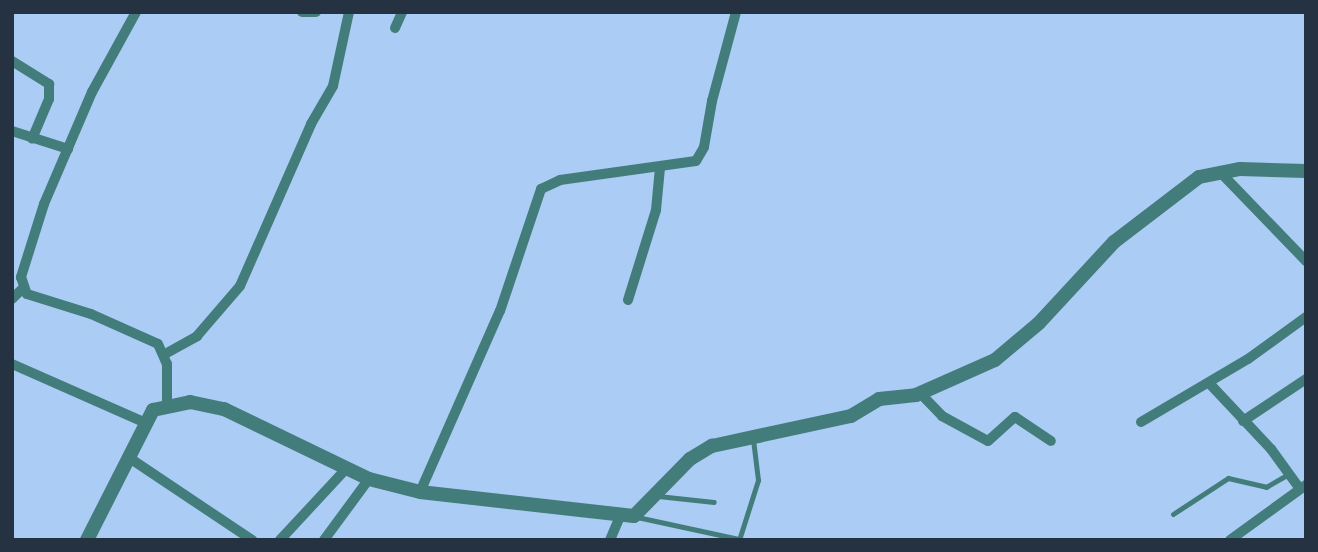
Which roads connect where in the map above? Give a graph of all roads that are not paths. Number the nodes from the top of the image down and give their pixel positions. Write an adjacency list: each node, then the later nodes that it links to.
1 (136, 12): 11 (street)
2 (302, 12): 3 (street)
3 (316, 12)
4 (349, 12): 20 (street)
5 (402, 12): 7 (street)
6 (736, 12): 12 (street)
7 (395, 28)
8 (12, 61): 10 (street)
9 (12, 131): 10 (street)
10 (32, 139): 11 (street)
11 (68, 149): 16 (street)
12 (660, 168): 18 (street); 36 (street)
13 (1306, 171): 14 (street)
14 (1220, 172): 15 (street); 24 (street)
15 (1306, 261)
16 (19, 285): 17 (street); 20 (street)
17 (12, 299)
18 (628, 300)
19 (1306, 317): 23 (street)
20 (165, 354): 25 (street)
21 (12, 364): 27 (street)
22 (1306, 379): 26 (street)
23 (1209, 383): 26 (street); 28 (street)
24 (920, 393): 29 (street); 30 (street)
25 (167, 404): 27 (street); 32 (street)
26 (1243, 421): 33 (street)
27 (146, 422): 31 (street)
28 (1141, 422)
29 (752, 436): 37 (street); 46 (lane)
30 (1051, 440)
31 (131, 459): 41 (street); 42 (street)
32 (346, 469): 34 (street); 43 (street)
33 (1290, 473): 35 (street); 39 (lane)
34 (369, 479): 36 (street); 44 (street)
35 (1303, 487): 47 (street)
36 (420, 492): 40 (street)
37 (657, 496): 38 (lane); 40 (street)
38 (714, 502)
39 (1173, 514)
40 (627, 516): 45 (street); 46 (lane)
41 (87, 540)
42 (252, 540)
43 (280, 540)
44 (324, 540)
45 (610, 540)
46 (739, 540)
47 (1230, 540)

